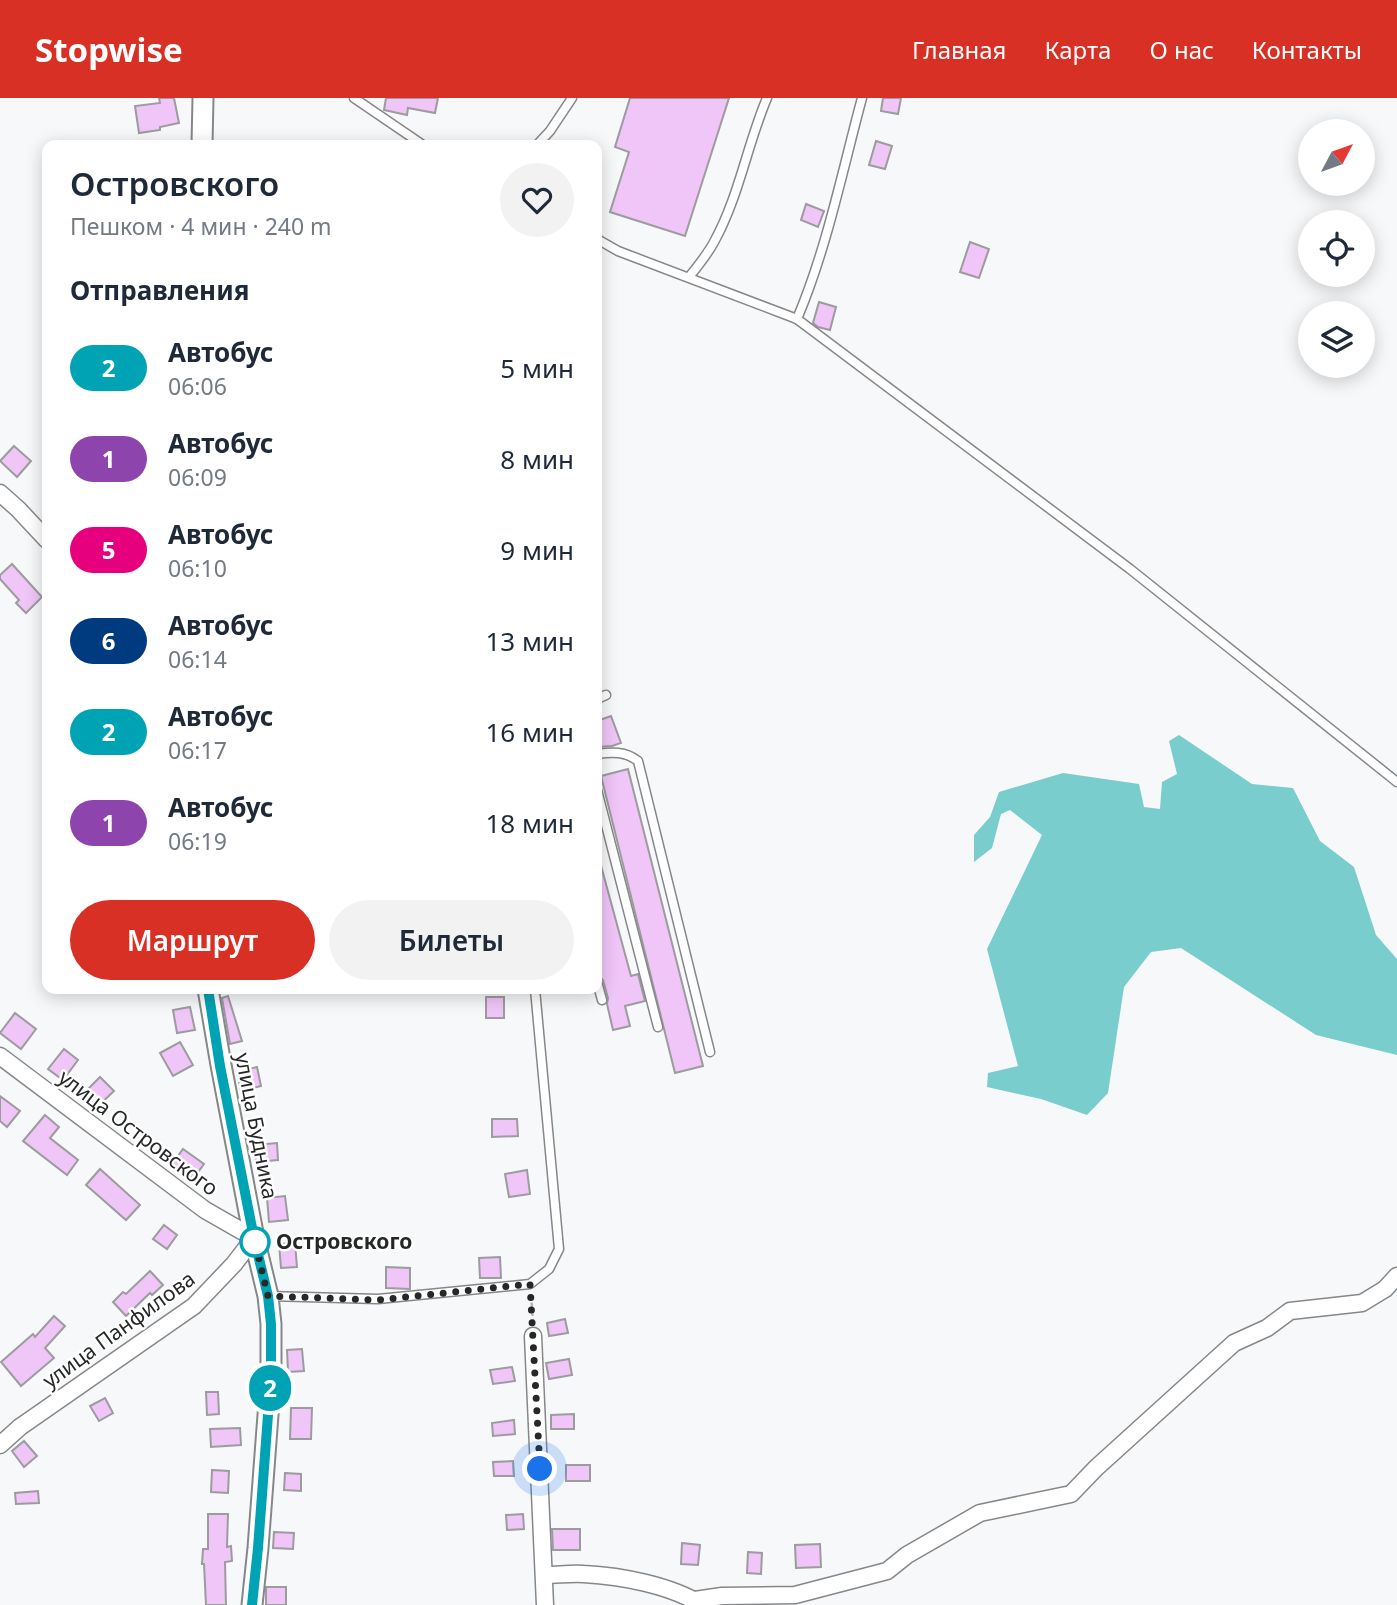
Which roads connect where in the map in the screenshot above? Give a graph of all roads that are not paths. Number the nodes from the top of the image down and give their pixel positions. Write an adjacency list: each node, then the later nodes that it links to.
1 (203, 98): 6 (street)
2 (354, 98): 7 (lane)
3 (572, 98): 8 (lane)
4 (767, 98): 10 (lane)
5 (862, 98): 11 (lane)
6 (202, 140)
7 (416, 140)
8 (542, 140)
9 (602, 242): 10 (lane)
10 (689, 277): 11 (lane)
11 (797, 319): 17 (lane)
12 (0, 493): 13 (street)
13 (42, 535)
14 (606, 695): 15 (lane)
15 (602, 697)
16 (602, 754): 24 (lane)
17 (1397, 782)
18 (602, 809): 23 (lane)
19 (209, 994): 26 (street, улица Будника)
20 (535, 994): 28 (lane)
21 (600, 994): 22 (lane)
22 (602, 1000)
23 (658, 1027)
24 (710, 1052)
25 (0, 1056): 26 (street, улица Островского)
26 (254, 1238): 28 (street, улица Будника); 30 (street, улица Панфилова)
27 (1397, 1276): 32 (street)
28 (268, 1296): 33 (street, улица Будника)
29 (533, 1336): 31 (street)
30 (0, 1445)
31 (545, 1575): 32 (street); 34 (street)
32 (699, 1603)
33 (252, 1605)
34 (545, 1605)

